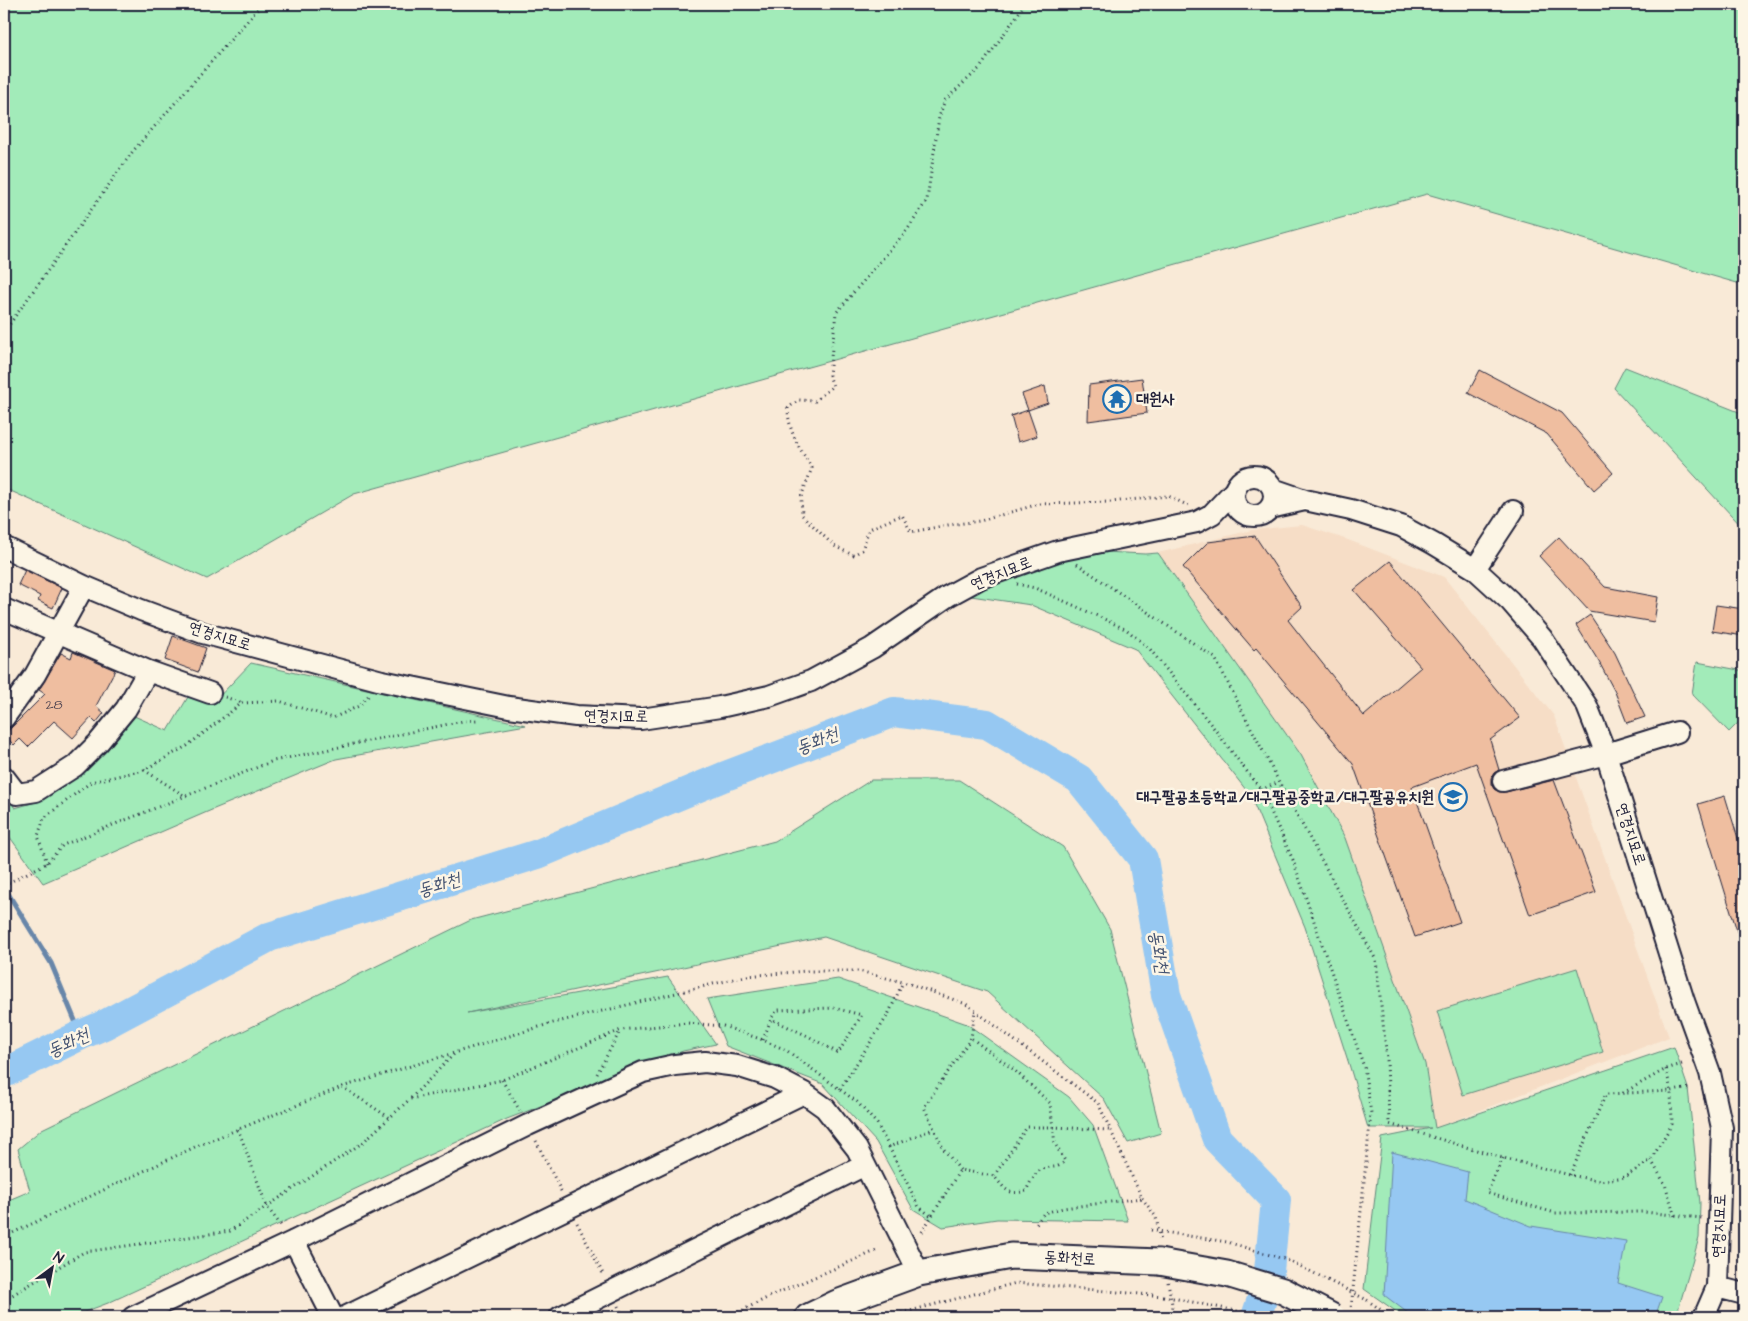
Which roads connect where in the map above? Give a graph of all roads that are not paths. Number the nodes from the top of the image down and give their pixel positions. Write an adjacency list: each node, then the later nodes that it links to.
1 (1234, 492): 2 (street); 3 (street); 4 (street)
2 (1272, 498): 4 (street); 7 (street, 연경지묘로)
3 (1203, 511): 4 (street); 8 (street, 연경지묘로)
4 (1240, 511)
5 (1513, 511): 7 (street)
6 (4, 547): 8 (street, 연경지묘로)
7 (1475, 569): 15 (street, 연경지묘로)
8 (84, 586): 10 (street)
9 (4, 609): 10 (street)
10 (59, 633): 11 (street); 13 (street)
11 (148, 671): 12 (street); 16 (street)
12 (210, 693)
13 (4, 718)
14 (1676, 732): 15 (street)
15 (1606, 754): 17 (street); 22 (street, 연경지묘로)
16 (4, 777)
17 (1503, 781)
18 (804, 1093): 19 (street); 20 (street); 26 (street)
19 (865, 1165): 21 (street); 27 (street)
20 (290, 1236): 24 (street); 25 (street)
21 (918, 1273): 28 (main road, 동화천로); 29 (main road, 동화천로, bridge)
22 (1717, 1288): 23 (street); 30 (street, 연경지묘로)
23 (1744, 1294)
24 (132, 1317)
25 (333, 1317)
26 (345, 1317)
27 (560, 1317)
28 (808, 1317)
29 (1333, 1317)
30 (1704, 1317)

